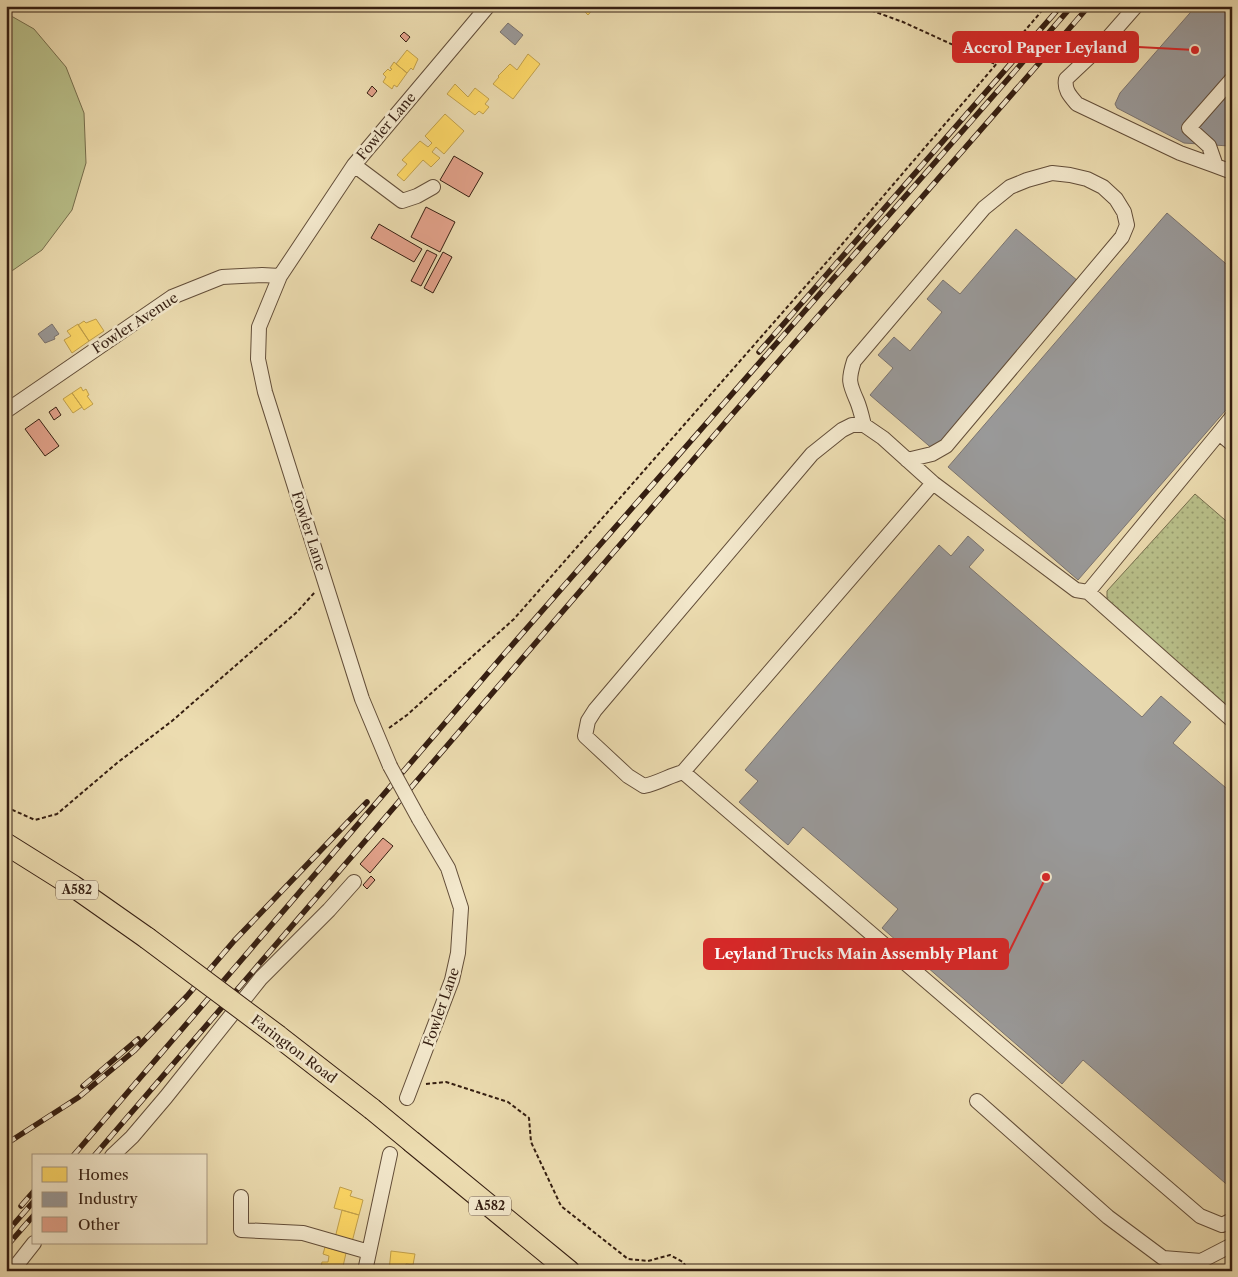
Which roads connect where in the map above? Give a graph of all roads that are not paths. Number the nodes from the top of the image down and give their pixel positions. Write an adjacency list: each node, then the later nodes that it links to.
1 (488, 6): 4 (street, Fowler Lane)
2 (1136, 6): 5 (street)
3 (1232, 79): 5 (street)
4 (354, 165): 7 (street); 8 (street, Fowler Lane)
5 (1216, 166): 6 (street)
6 (1232, 172)
7 (433, 187)
8 (280, 276): 9 (street, Fowler Avenue); 21 (street, Fowler Lane, bridge)
9 (6, 412)
10 (1232, 416): 12 (street)
11 (864, 425): 14 (street); 14 (street); 18 (street)
12 (1218, 433): 13 (street); 16 (street)
13 (1232, 444)
14 (907, 460): 15 (street)
15 (933, 483): 16 (street); 18 (street)
16 (1088, 592): 17 (street)
17 (1232, 720)
18 (683, 772): 26 (street)
19 (6, 844): 32 (highway, Farington Road / A582, bridge)
20 (354, 882): 23 (street)
21 (409, 1093)
22 (977, 1101): 28 (street)
23 (114, 1154)
24 (390, 1154): 29 (street)
25 (241, 1197): 29 (street)
26 (1232, 1220)
27 (33, 1244): 30 (street)
28 (1232, 1245)
29 (369, 1252): 31 (street)
30 (12, 1271)
31 (365, 1271)
32 (568, 1271)

